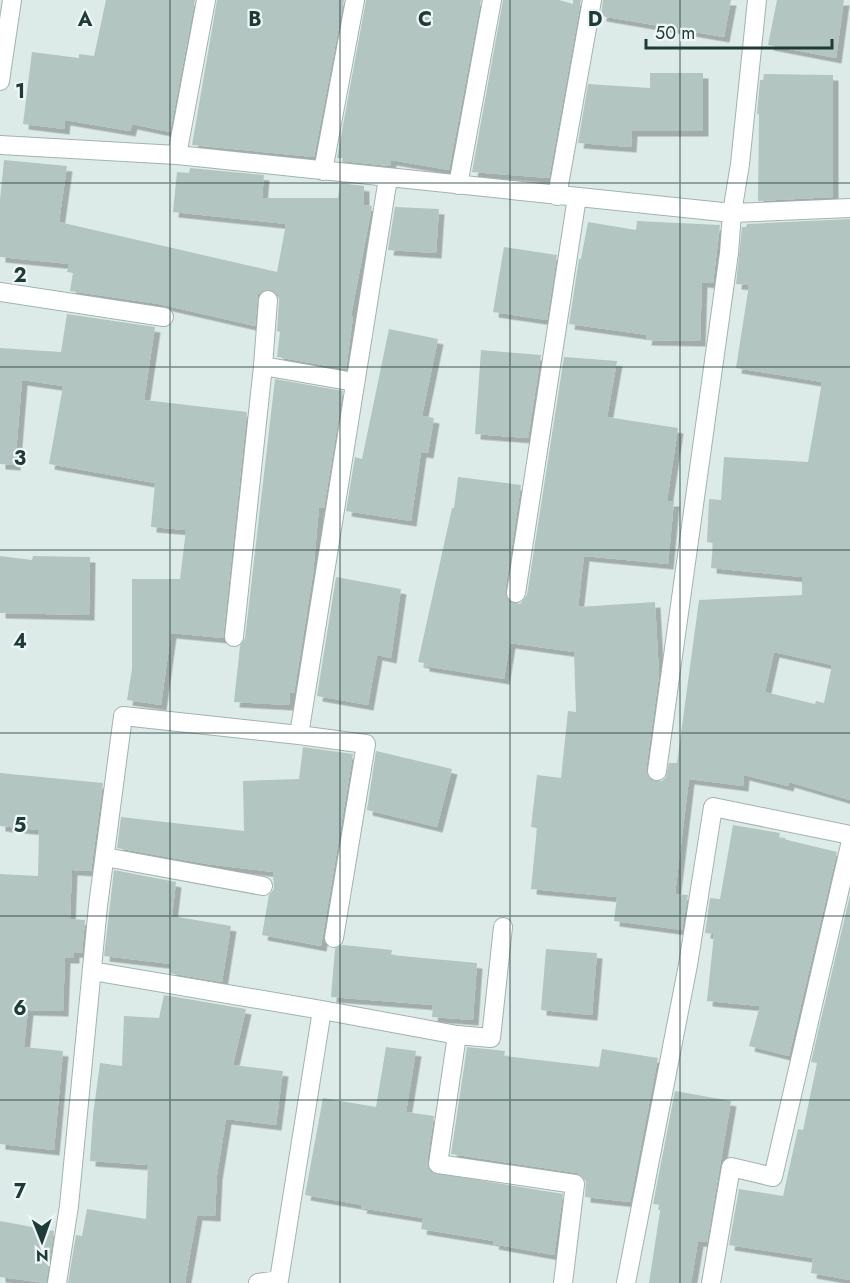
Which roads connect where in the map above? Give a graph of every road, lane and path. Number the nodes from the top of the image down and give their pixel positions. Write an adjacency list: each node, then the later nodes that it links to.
1 (12, 0): 7 (street)
2 (206, 0): 9 (street)
3 (355, 0): 10 (street)
4 (492, 0): 12 (street)
5 (592, 0): 13 (street)
6 (757, 0): 16 (street)
7 (0, 81)
8 (0, 145): 9 (street)
9 (177, 155): 10 (street)
10 (322, 171): 11 (street)
11 (388, 178): 12 (street); 21 (street)
12 (458, 185): 13 (street)
13 (557, 196): 14 (street)
14 (577, 196): 16 (street); 22 (street)
15 (850, 208): 16 (street)
16 (732, 213): 25 (street)
17 (0, 292): 19 (street)
18 (268, 300): 20 (street)
19 (164, 317)
20 (263, 366): 21 (street); 23 (street)
21 (354, 382): 24 (street)
22 (516, 593)
23 (234, 637)
24 (299, 735): 28 (street); 31 (street)
25 (657, 771)
26 (850, 835): 38 (street)
27 (850, 845): 39 (street)
28 (105, 857): 29 (street); 32 (street)
29 (263, 886)
30 (503, 927): 34 (street)
31 (334, 938)
32 (92, 971): 33 (street); 35 (street)
33 (322, 1010): 34 (street); 36 (street)
34 (457, 1035): 37 (street)
35 (57, 1283)
36 (258, 1283)
37 (563, 1283)
38 (626, 1283)
39 (711, 1283)

